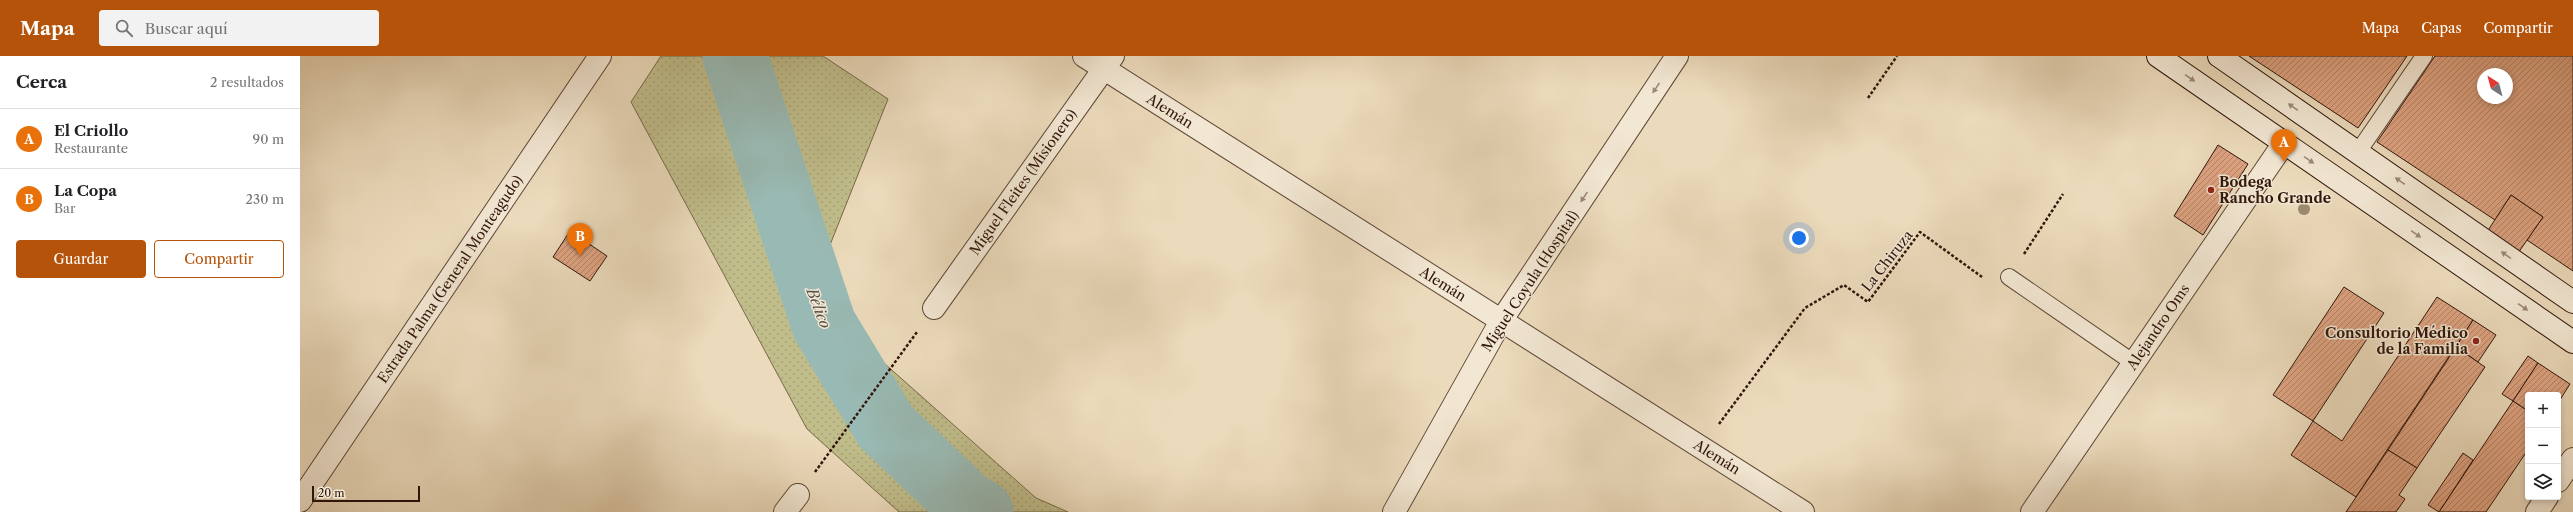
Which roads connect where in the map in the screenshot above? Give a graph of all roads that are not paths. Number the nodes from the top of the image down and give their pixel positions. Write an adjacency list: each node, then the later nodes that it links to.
1 (600, 56): 19 (street, Estrada Palma (General Monteagudo))
2 (1084, 56): 7 (street, Alemán)
3 (1677, 56): 13 (street, Miguel Coyula (Hospital), one-way to 13)
4 (2158, 56): 8 (street, one-way to 8)
5 (2219, 56): 9 (street, one-way to 5)
6 (2424, 56): 9 (lane)
7 (1108, 62): 12 (street, Miguel Fleites (Misionero)); 13 (street, Alemán)
8 (2284, 143): 14 (street, one-way to 14); 15 (street, Alejandro Oms)
9 (2358, 152): 11 (street, one-way to 9)
10 (2009, 277): 15 (lane)
11 (2573, 302)
12 (934, 308)
13 (1502, 321): 20 (street, Miguel Coyula (Hospital)); 21 (street, Alemán)
14 (2573, 342)
15 (2134, 363): 22 (street, Alejandro Oms)
16 (2573, 459): 17 (street)
17 (2561, 477)
18 (2545, 500): 23 (street)
19 (300, 501)
20 (1394, 512)
21 (1803, 512)
22 (2032, 512)
23 (2536, 512)

